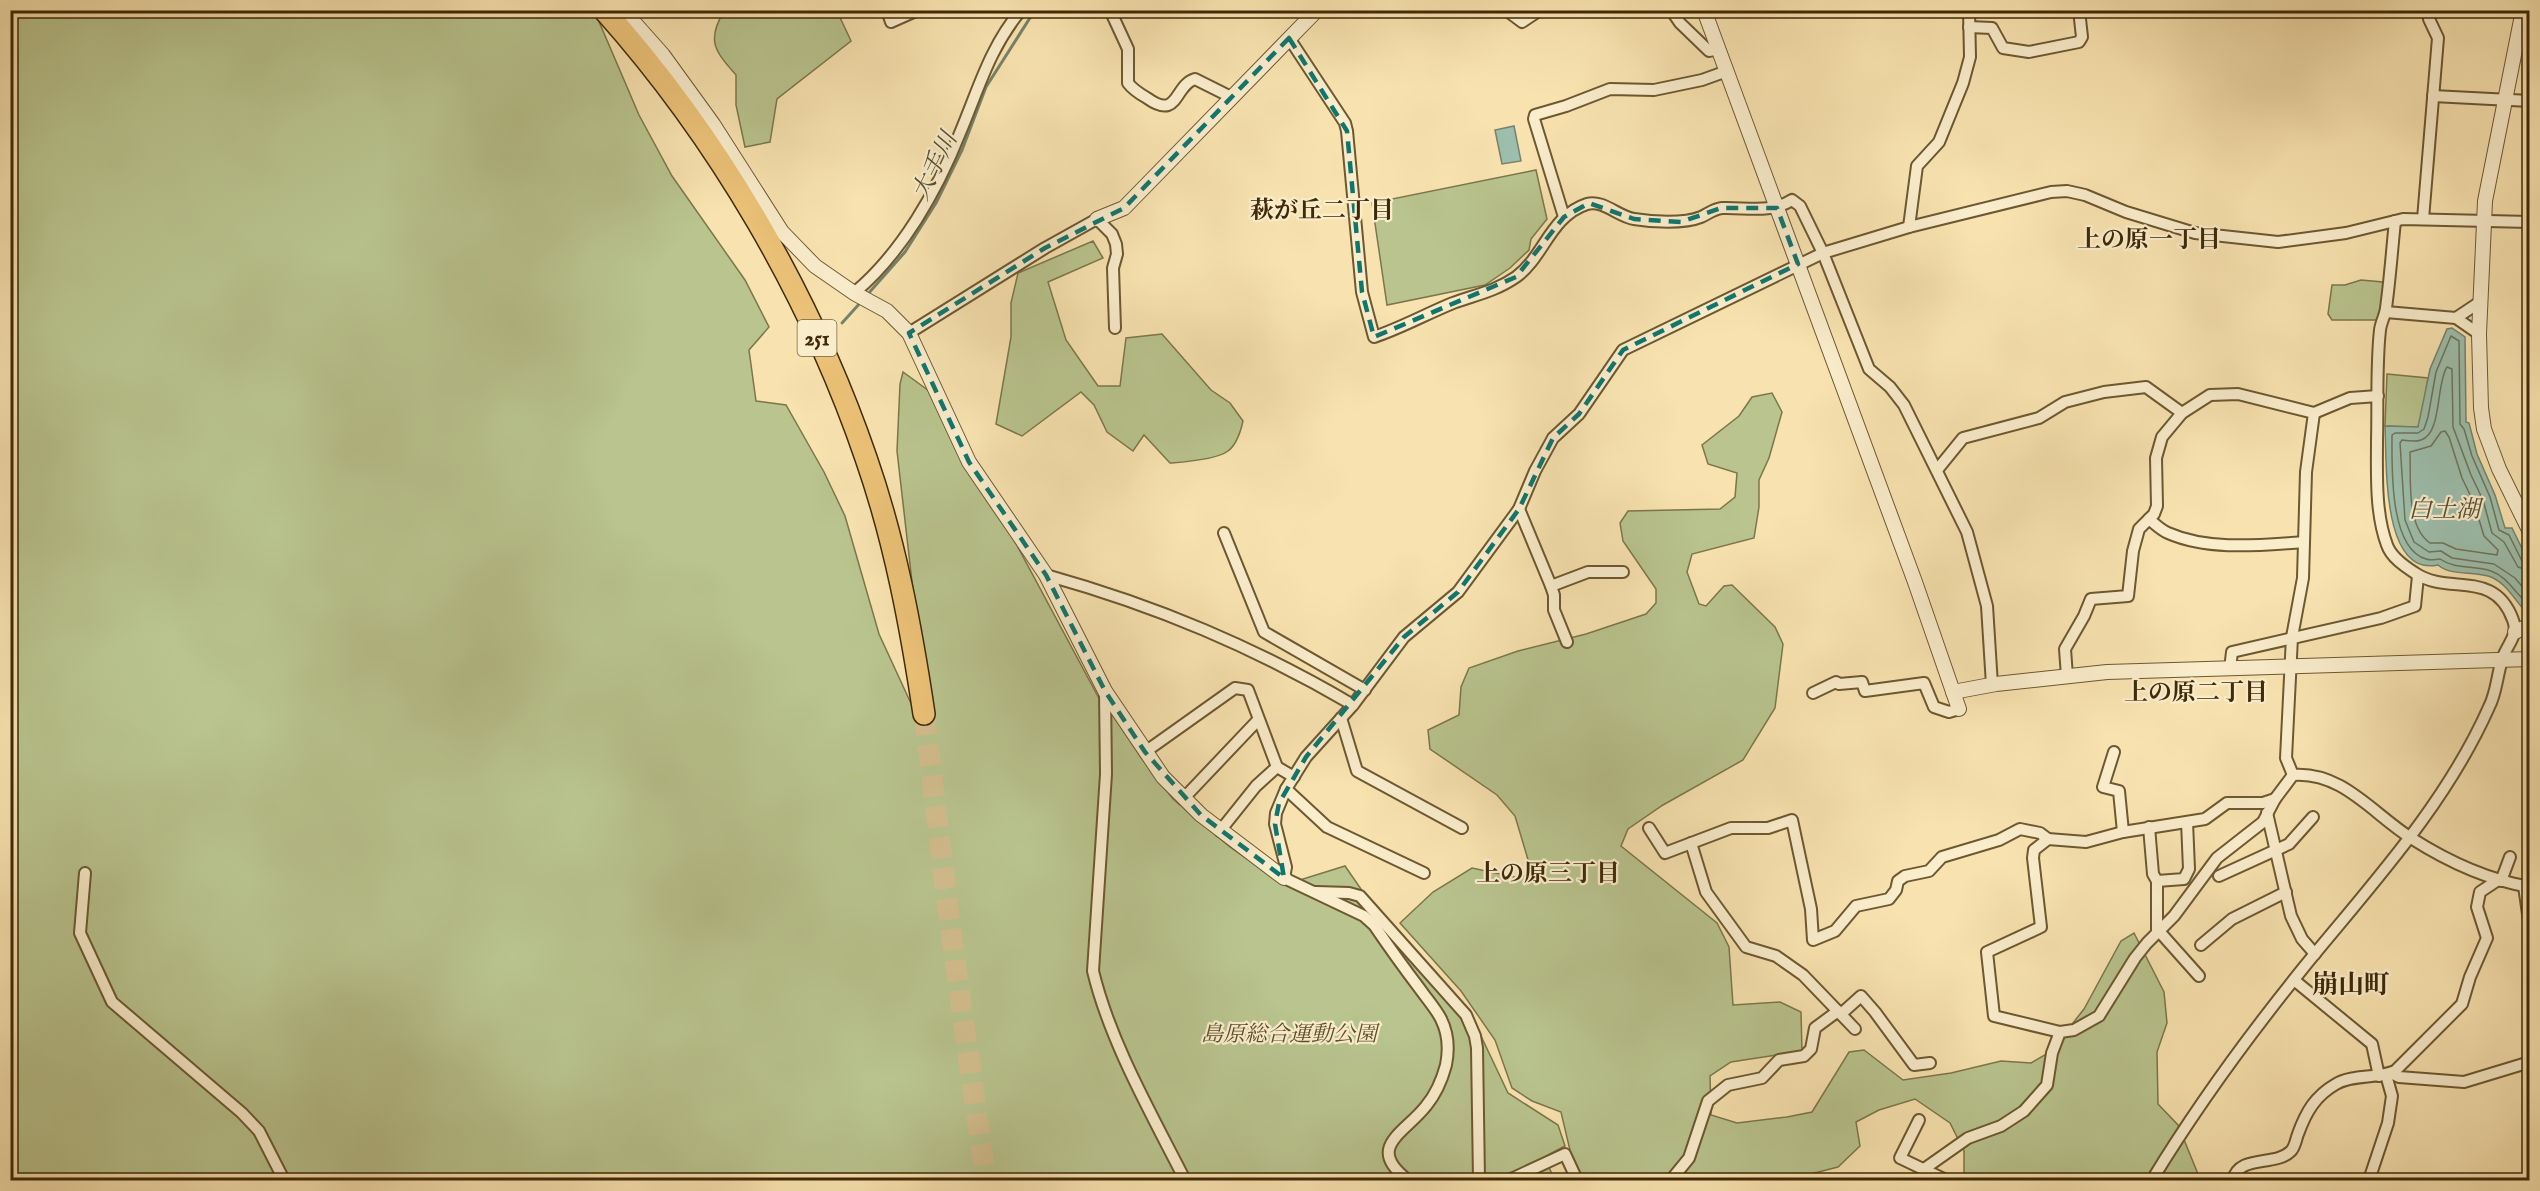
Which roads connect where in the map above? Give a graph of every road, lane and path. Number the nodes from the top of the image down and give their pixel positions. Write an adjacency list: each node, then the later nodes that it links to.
1 (604, 10): 70 (highway, 251)
2 (622, 10): 34 (street)
3 (887, 10): 4 (street)
4 (918, 10)
5 (1021, 10): 34 (street)
6 (1110, 10): 21 (street)
7 (1317, 10): 17 (street)
8 (1506, 10): 9 (street)
9 (1540, 10)
10 (1671, 10): 18 (street)
11 (1704, 10): 18 (street)
12 (1969, 10): 16 (street)
13 (2079, 10): 16 (street)
14 (2429, 10): 20 (street)
15 (2523, 10): 22 (street)
16 (1969, 27): 31 (street)
17 (1289, 38): 21 (street); 25 (street)
18 (1719, 49): 19 (street)
19 (1727, 71): 24 (street); 25 (street)
20 (2433, 96): 22 (street); 27 (street)
21 (1231, 97): 26 (street)
22 (2505, 99): 23 (street); 29 (street)
23 (2529, 100)
24 (1777, 208): 25 (street); 32 (street); 33 (street)
25 (1564, 217)
26 (1097, 219): 38 (street); 39 (street)
27 (2423, 219): 28 (street); 29 (street)
28 (2395, 221): 31 (street); 36 (street)
29 (2483, 221): 30 (street); 35 (street)
30 (2529, 222)
31 (1909, 228): 32 (street)
32 (1823, 252): 33 (street); 44 (street)
33 (1798, 264): 45 (street); 66 (street)
34 (861, 297): 39 (street)
35 (2480, 302): 37 (street); 40 (street)
36 (2386, 312): 37 (street); 41 (street)
37 (2456, 318): 40 (street)
38 (1115, 328)
39 (909, 333): 51 (street)
40 (2479, 334): 47 (street)
41 (2378, 396): 43 (street); 52 (street)
42 (2182, 413): 43 (street); 44 (street); 46 (street)
43 (2314, 413): 49 (street)
44 (1937, 470): 63 (street)
45 (1519, 509): 53 (street); 64 (street)
46 (2149, 519): 49 (street); 62 (street)
47 (2529, 532)
48 (1224, 533): 64 (street)
49 (2304, 542): 56 (street)
50 (1623, 572): 53 (street)
51 (1046, 575): 65 (street); 68 (street)
52 (2418, 576): 55 (street); 56 (street)
53 (1551, 586): 57 (street)
54 (2529, 625): 55 (street)
55 (2515, 632): 59 (street)
56 (2292, 637): 60 (street); 61 (street)
57 (1567, 642)
58 (2529, 659): 59 (street)
59 (2502, 662): 60 (street); 89 (street)
60 (2290, 667): 61 (street); 76 (street)
61 (2230, 669): 62 (street)
62 (2067, 676): 63 (street)
63 (1992, 685): 66 (street)
64 (1365, 690): 68 (street)
65 (1105, 691): 73 (street); 118 (street)
66 (1953, 692): 69 (street)
67 (1813, 693): 69 (street)
68 (1353, 705): 71 (street)
69 (1959, 709)
70 (924, 714)
71 (1341, 718): 77 (street); 85 (street)
72 (1258, 720): 73 (street); 75 (street); 79 (street)
73 (1144, 752): 79 (street)
74 (2114, 752): 88 (street)
75 (1277, 767): 77 (street); 87 (street)
76 (2293, 775): 80 (street); 89 (street)
77 (1294, 777): 78 (street)
78 (1286, 789): 95 (street); 97 (street)
79 (1183, 799): 87 (street)
80 (2275, 799): 81 (street); 83 (street)
81 (2267, 813): 92 (street); 104 (street)
82 (2313, 816): 92 (street)
83 (2187, 822): 84 (street); 99 (street)
84 (2149, 827): 88 (street); 99 (street)
85 (1462, 828)
86 (1649, 828): 91 (street)
87 (1220, 831): 97 (street)
88 (2123, 832): 90 (street)
89 (2411, 838): 98 (street); 106 (street)
90 (2048, 839): 91 (street); 111 (street)
91 (1691, 843): 109 (street)
92 (2276, 850): 96 (street); 102 (street)
93 (2510, 857): 98 (street)
94 (85, 873): 117 (street)
95 (1424, 873)
96 (2219, 876)
97 (1284, 878): 101 (street)
98 (2499, 880): 100 (street); 114 (street)
99 (2157, 881): 104 (street)
100 (2527, 886): 103 (street)
101 (1309, 892): 119 (street); 120 (street)
102 (2286, 892): 105 (street); 106 (street)
103 (2529, 928)
104 (2158, 931): 107 (street); 111 (street)
105 (2201, 945)
106 (2315, 954): 108 (street)
107 (2199, 976)
108 (2294, 980): 114 (street); 125 (street)
109 (1839, 1013): 110 (street); 113 (street); 123 (street)
110 (1855, 1029)
111 (2060, 1032): 116 (street)
112 (2529, 1062): 114 (street)
113 (1929, 1063)
114 (2385, 1075): 126 (street); 127 (street)
115 (1919, 1120): 116 (street)
116 (1924, 1169): 124 (street)
117 (284, 1180)
118 (1185, 1180)
119 (1408, 1180)
120 (1479, 1180)
121 (1509, 1180): 122 (street)
122 (1576, 1180)
123 (1671, 1180)
124 (1946, 1180)
125 (2152, 1180)
126 (2233, 1180)
127 (2369, 1180)

